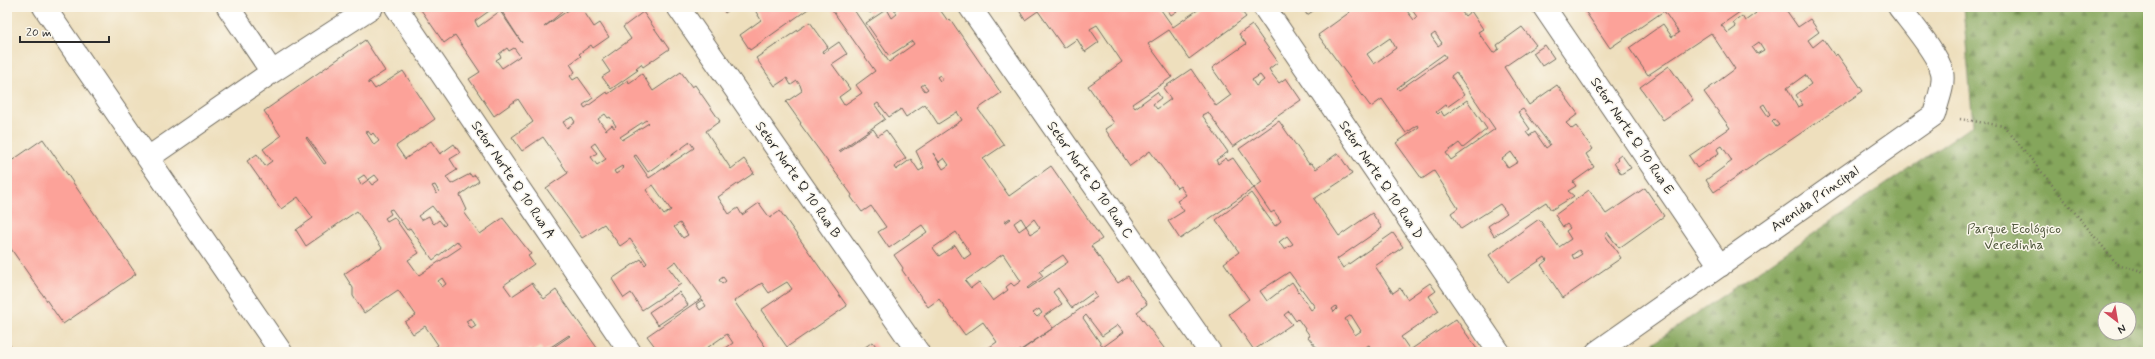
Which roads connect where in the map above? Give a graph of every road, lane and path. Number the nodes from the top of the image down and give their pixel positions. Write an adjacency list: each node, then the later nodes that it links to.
1 (44, 7): 12 (street)
2 (228, 7): 10 (street)
3 (372, 7): 10 (street)
4 (396, 7): 16 (street, Setor Norte Q 10 Rua A)
5 (678, 7): 17 (street, Setor Norte Q 10 Rua B)
6 (970, 7): 18 (street, Setor Norte Q 10 Rua C)
7 (1264, 7): 19 (street, Setor Norte Q 10 Rua D)
8 (1544, 7): 13 (street, Setor Norte Q 10 Rua E)
9 (1899, 7): 11 (street)
10 (272, 72): 12 (street)
11 (1934, 115): 13 (street, Avenida Principal); 14 (path)
12 (148, 158): 15 (street)
13 (1720, 266): 20 (street, Avenida Principal)
14 (2148, 268)
15 (281, 352)
16 (630, 352)
17 (918, 352)
18 (1210, 352)
19 (1498, 352)
20 (1597, 352)

